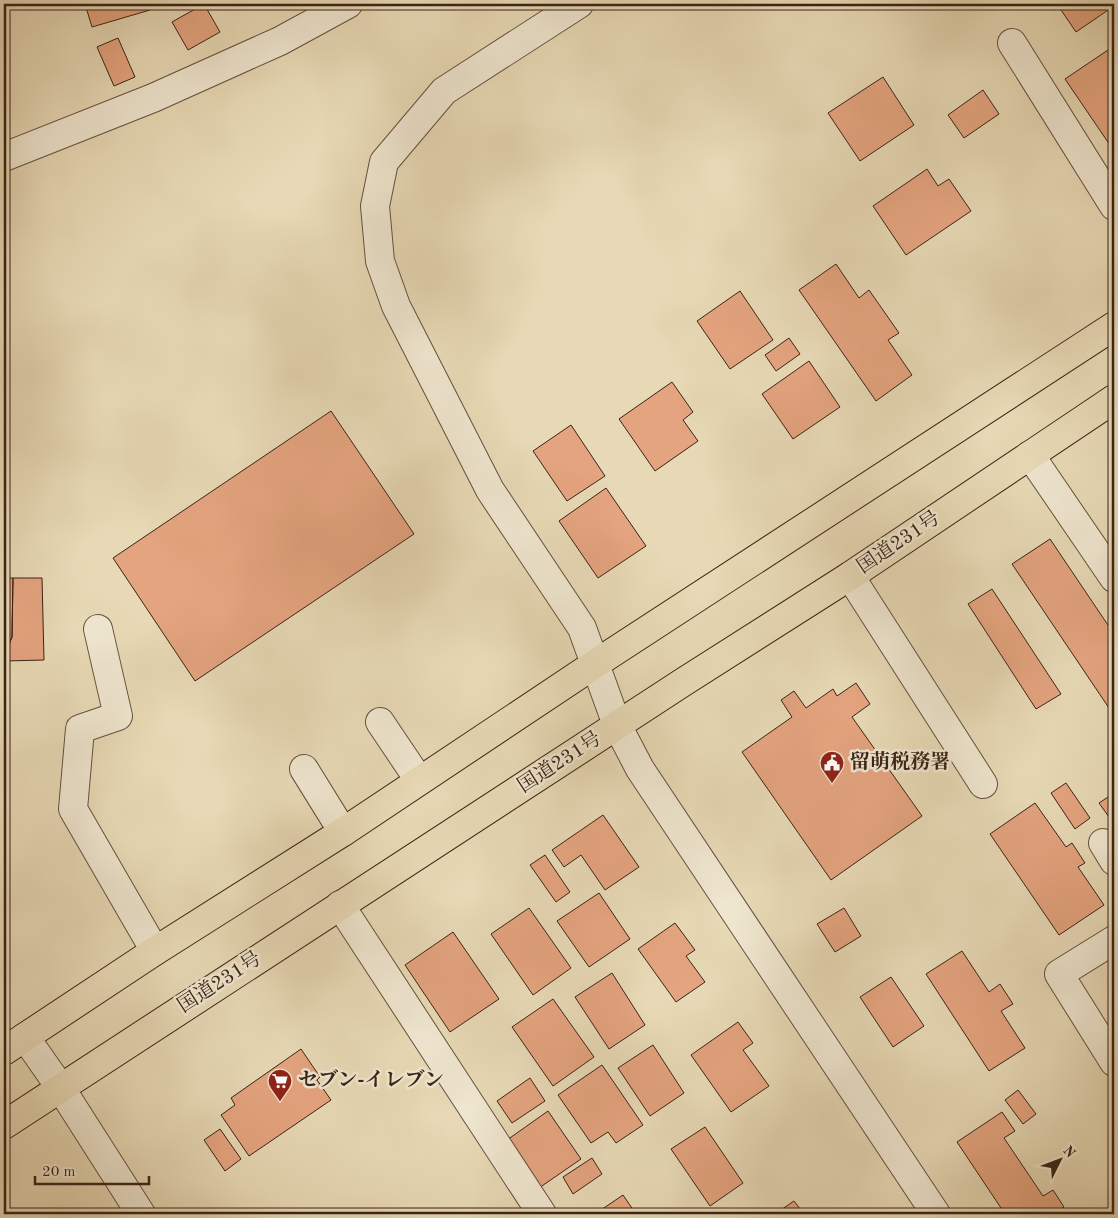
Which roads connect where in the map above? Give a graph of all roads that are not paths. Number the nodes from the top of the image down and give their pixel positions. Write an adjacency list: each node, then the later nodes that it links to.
1 (348, 4): 4 (street)
2 (579, 4): 12 (street)
3 (1012, 43): 5 (street)
4 (4, 157)
5 (1114, 206)
6 (1114, 326): 12 (highway)
7 (1114, 399): 8 (highway, 国道231号)
8 (1030, 455): 9 (highway, 国道231号); 10 (street)
9 (850, 576): 14 (highway, 国道231号); 17 (street)
10 (1114, 578)
11 (98, 629): 21 (street)
12 (595, 664): 14 (street); 16 (highway)
13 (380, 722): 16 (street)
14 (617, 725): 19 (highway, 国道231号); 28 (street)
15 (304, 769): 18 (street)
16 (419, 780): 18 (highway)
17 (983, 784)
18 (343, 832): 21 (highway)
19 (340, 905): 24 (highway, 国道231号); 27 (street)
20 (1114, 940): 23 (street)
21 (155, 951): 22 (highway)
22 (15, 1044): 24 (street)
23 (1114, 1062)
24 (60, 1087): 25 (highway, 国道231号); 26 (street)
25 (4, 1125)
26 (141, 1214)
27 (542, 1214)
28 (936, 1214)

